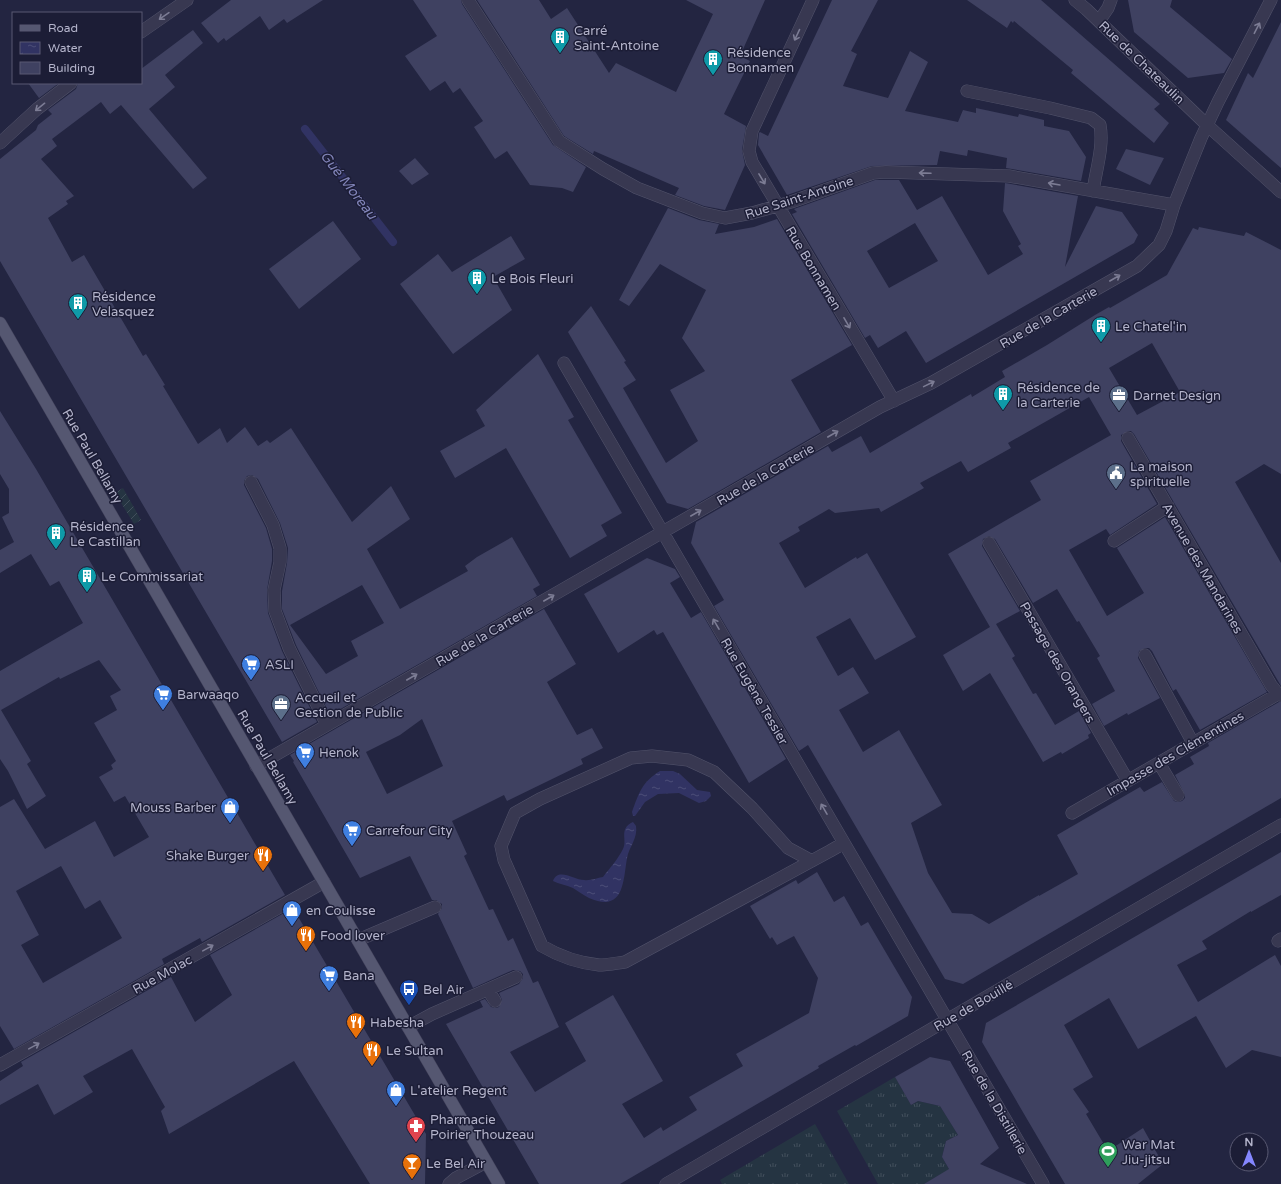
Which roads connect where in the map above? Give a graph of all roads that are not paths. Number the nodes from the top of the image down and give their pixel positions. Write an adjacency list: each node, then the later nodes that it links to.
1 (187, 0): 8 (street, one-way to 8)
2 (468, 0): 16 (street, Rue Saint-Antoine)
3 (813, 0): 16 (street, Rue Bonnamen, one-way to 16)
4 (1075, 0): 7 (street, Rue de Chateaulin)
5 (1111, 0): 7 (street)
6 (1271, 0): 11 (street, Rue de la Carterie, one-way to 6)
7 (1099, 21): 11 (street, Rue de Chateaulin)
8 (142, 31)
9 (70, 84): 12 (street, one-way to 12)
10 (967, 91): 13 (street)
11 (1207, 125): 14 (street, Rue de Chateaulin); 15 (street, Rue de la Carterie)
12 (0, 143)
13 (1093, 191): 15 (street, Rue Saint-Antoine); 16 (street, Rue Saint-Antoine, one-way to 16)
14 (1281, 192)
15 (1174, 205): 19 (street, Rue de la Carterie, one-way to 15)
16 (778, 206): 19 (street, Rue Bonnamen, one-way to 19)
17 (0, 323): 31 (main road, Rue Paul Bellamy)
18 (564, 363): 23 (street, Rue Eugène Tessier)
19 (894, 401): 23 (street, Rue de la Carterie, one-way to 19)
20 (1128, 438): 22 (street, Avenue des Mandarines)
21 (251, 482): 28 (street)
22 (1168, 506): 24 (street); 27 (street, Avenue des Mandarines)
23 (663, 532): 28 (street, Rue de la Carterie, one-way to 23); 36 (street, Rue Eugène Tessier, one-way to 23)
24 (1114, 541)
25 (989, 542): 32 (street, Passage des Orangers)
26 (1145, 655): 29 (street)
27 (1280, 695): 29 (street, Impasse des Clémentines)
28 (328, 725): 31 (street, Rue de la Carterie)
29 (1193, 743): 30 (street, Impasse des Clémentines)
30 (1159, 763): 32 (street, Impasse des Clémentines); 33 (street)
31 (256, 766): 38 (main road, Rue Paul Bellamy)
32 (1128, 781): 34 (street, Impasse des Clémentines)
33 (1178, 795)
34 (1072, 814)
35 (1281, 825): 44 (street, Rue de Bouillé)
36 (844, 843): 37 (street); 44 (street, Rue Eugène Tessier)
37 (812, 860): 37 (street)
38 (324, 882): 40 (main road, Rue Paul Bellamy); 46 (street, Rue Molac, one-way to 38)
39 (435, 907): 40 (street)
40 (358, 940): 45 (main road, Rue Paul Bellamy)
41 (516, 977): 42 (street)
42 (488, 990): 43 (street); 45 (street)
43 (495, 1001)
44 (947, 1020): 50 (street, Rue de Bouillé); 51 (street, Rue de la Distillerie)
45 (408, 1027): 47 (main road, Rue Paul Bellamy)
46 (0, 1065)
47 (486, 1162): 48 (street); 49 (main road, Rue Paul Bellamy)
48 (449, 1184)
49 (499, 1184)
50 (666, 1184)
51 (1043, 1184)

